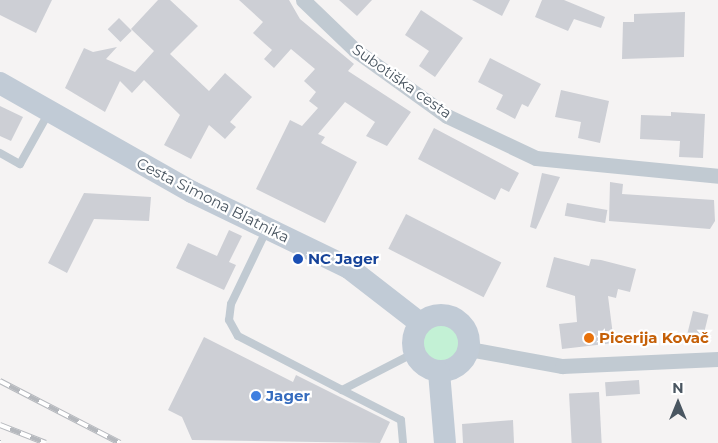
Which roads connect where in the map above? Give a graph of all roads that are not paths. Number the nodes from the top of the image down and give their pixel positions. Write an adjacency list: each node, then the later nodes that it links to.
1 (303, 0): 5 (street, Subotiška cesta)
2 (0, 84): 3 (street, Cesta Simona Blatnika)
3 (50, 111): 4 (lane); 6 (street, Cesta Simona Blatnika)
4 (0, 153)
5 (718, 176)
6 (267, 228): 7 (street, Cesta Simona Blatnika); 12 (lane)
7 (420, 323): 8 (street); 9 (street)
8 (469, 349): 10 (street); 11 (street)
9 (414, 354): 11 (street); 12 (lane)
10 (718, 359)
11 (439, 372): 14 (street)
12 (342, 390): 13 (lane)
13 (403, 443)
14 (445, 443)

